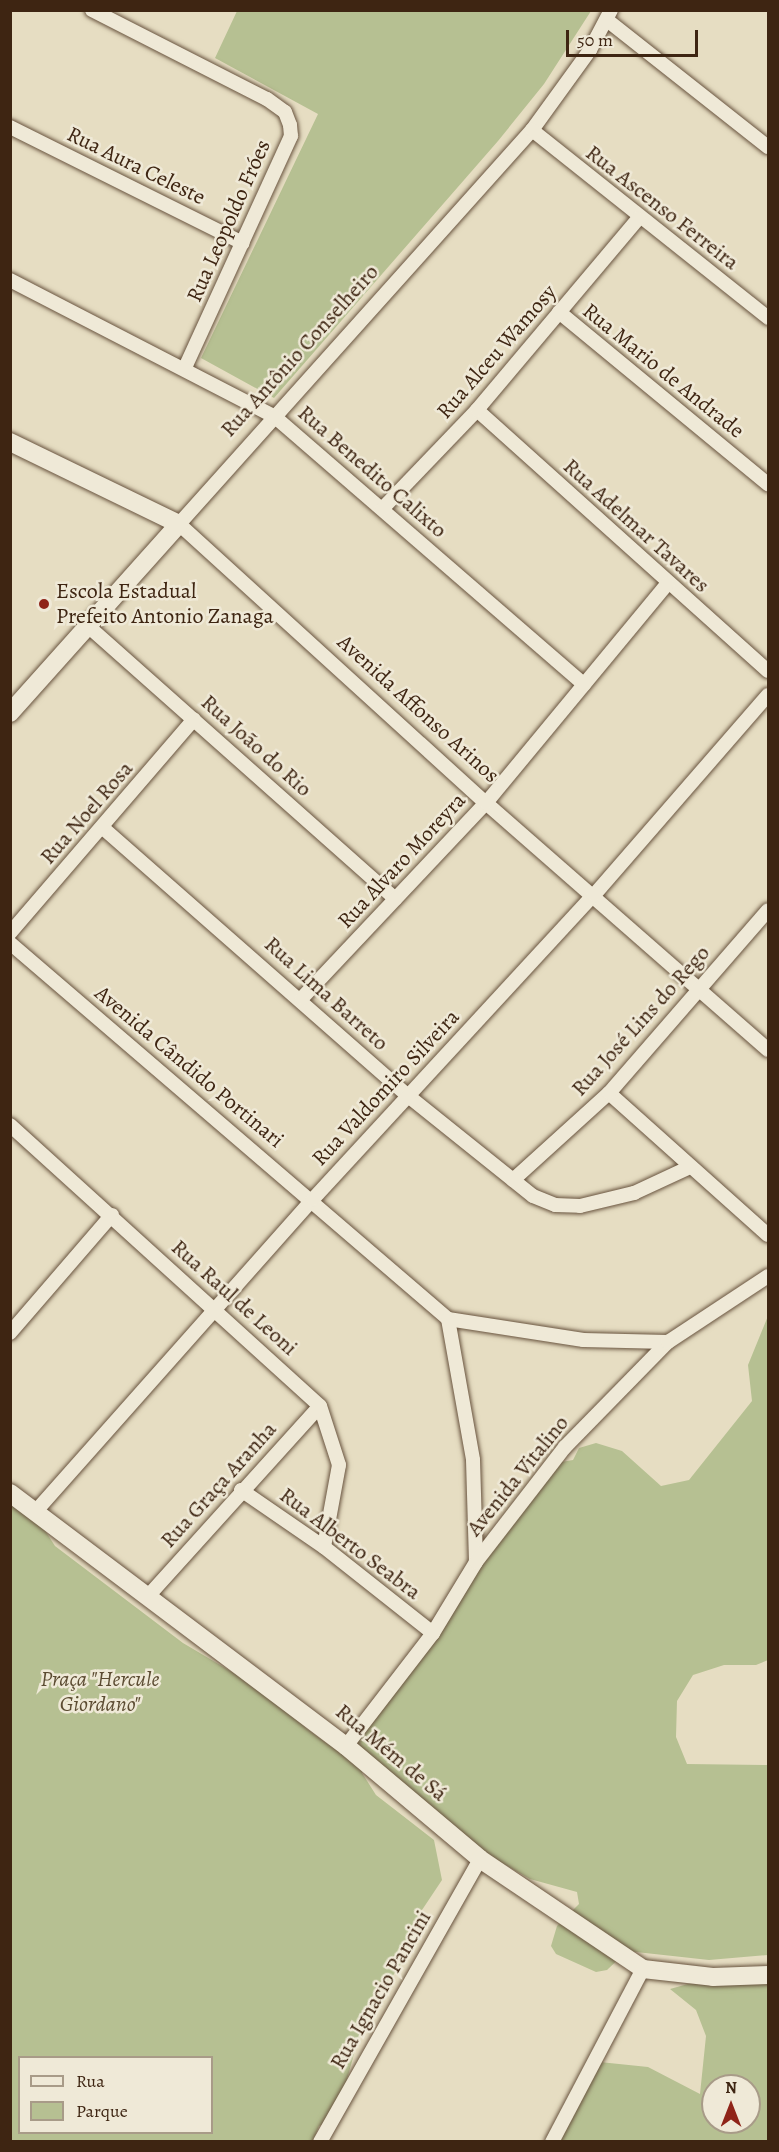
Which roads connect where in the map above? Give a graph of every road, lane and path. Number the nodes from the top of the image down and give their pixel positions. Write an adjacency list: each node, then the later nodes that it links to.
1 (92, 10): 7 (street, Rua Leopoldo Fróes)
2 (609, 15): 4 (street, Rua Antônio Conselheiro); 5 (street)
3 (10, 127): 7 (street, Rua Aura Celeste)
4 (532, 130): 6 (street, Rua Ascenso Ferreira); 13 (street, Rua Antônio Conselheiro)
5 (768, 147)
6 (638, 219): 9 (street, Rua Alceu Wamosy); 10 (street, Rua Ascenso Ferreira)
7 (243, 243): 11 (street, Rua Leopoldo Fróes)
8 (10, 280): 11 (street, Rua Benedito Calixto)
9 (560, 312): 12 (street, Rua Alceu Wamosy); 15 (street, Rua Mario de Andrade)
10 (768, 318)
11 (185, 367): 13 (street, Rua Benedito Calixto)
12 (477, 410): 16 (street, Rua Alceu Wamosy); 18 (street, Rua Adelmar Tavares)
13 (274, 416): 16 (street, Rua Benedito Calixto); 17 (street, Rua Antônio Conselheiro)
14 (10, 442): 17 (street, Avenida Affonso Arinos)
15 (768, 484)
16 (383, 508): 21 (street, Rua Benedito Calixto)
17 (178, 524): 19 (street, Rua Antônio Conselheiro); 25 (street, Avenida Affonso Arinos)
18 (667, 584): 20 (street, Rua Adelmar Tavares); 21 (street, Rua Alvaro Moreyra)
19 (88, 626): 23 (street, Rua Antônio Conselheiro); 24 (street, Rua João do Rio)
20 (768, 671)
21 (584, 685): 25 (street, Rua Alvaro Moreyra)
22 (768, 695): 27 (street, Rua Valdomiro Silveira)
23 (10, 713)
24 (194, 719): 26 (street, Rua Noel Rosa); 28 (street, Rua João do Rio)
25 (486, 803): 27 (street, Avenida Affonso Arinos); 28 (street, Rua Alvaro Moreyra)
26 (103, 828): 30 (street, Rua Noel Rosa); 33 (street, Rua Lima Barreto)
27 (594, 895): 32 (street, Avenida Affonso Arinos); 36 (street, Rua Valdomiro Silveira)
28 (395, 899): 33 (street, Rua Alvaro Moreyra)
29 (768, 910): 32 (street, Rua José Lins do Rego)
30 (10, 933)
31 (10, 943): 40 (street, Avenida Cândido Portinari)
32 (698, 987): 34 (street, Avenida Affonso Arinos); 35 (street, Rua José Lins do Rego)
33 (302, 998): 36 (street, Rua Lima Barreto)
34 (768, 1050)
35 (609, 1093): 38 (street); 39 (street, Rua José Lins do Rego)
36 (407, 1095): 39 (street, Rua Lima Barreto); 40 (street, Rua Valdomiro Silveira)
37 (10, 1125): 41 (street, Rua Raul de Leoni)
38 (690, 1167): 39 (street, Rua Lima Barreto); 42 (street)
39 (513, 1180)
40 (313, 1199): 44 (street, Rua Valdomiro Silveira); 46 (street, Avenida Cândido Portinari)
41 (112, 1215): 44 (street, Rua Raul de Leoni); 45 (street)
42 (768, 1236)
43 (768, 1276): 48 (street, Avenida Vitalino)
44 (216, 1309): 49 (street, Rua Raul de Leoni); 52 (street, Rua Valdomiro Silveira)
45 (15, 1316): 47 (street)
46 (448, 1319): 48 (street); 54 (street)
47 (10, 1333)
48 (668, 1342): 54 (street, Avenida Vitalino)
49 (320, 1406): 50 (street, Rua Graça Aranha); 53 (street, Rua Raul de Leoni)
50 (241, 1490): 53 (street, Rua Alberto Seabra); 55 (street, Rua Graça Aranha)
51 (10, 1493): 52 (street, Rua Mém de Sá)
52 (36, 1511): 55 (street, Rua Mém de Sá)
53 (324, 1547): 56 (street, Rua Alberto Seabra)
54 (476, 1562): 56 (street, Avenida Vitalino)
55 (150, 1594): 57 (street, Rua Mém de Sá)
56 (433, 1634): 57 (street, Avenida Vitalino)
57 (346, 1746): 58 (street, Rua Mém de Sá)
58 (480, 1859): 59 (street, Rua Mém de Sá); 61 (street, Rua Ignacio Pancini)
59 (643, 1969): 60 (street, Rua Mém de Sá); 62 (street)
60 (768, 1975)
61 (320, 2142)
62 (552, 2142)

